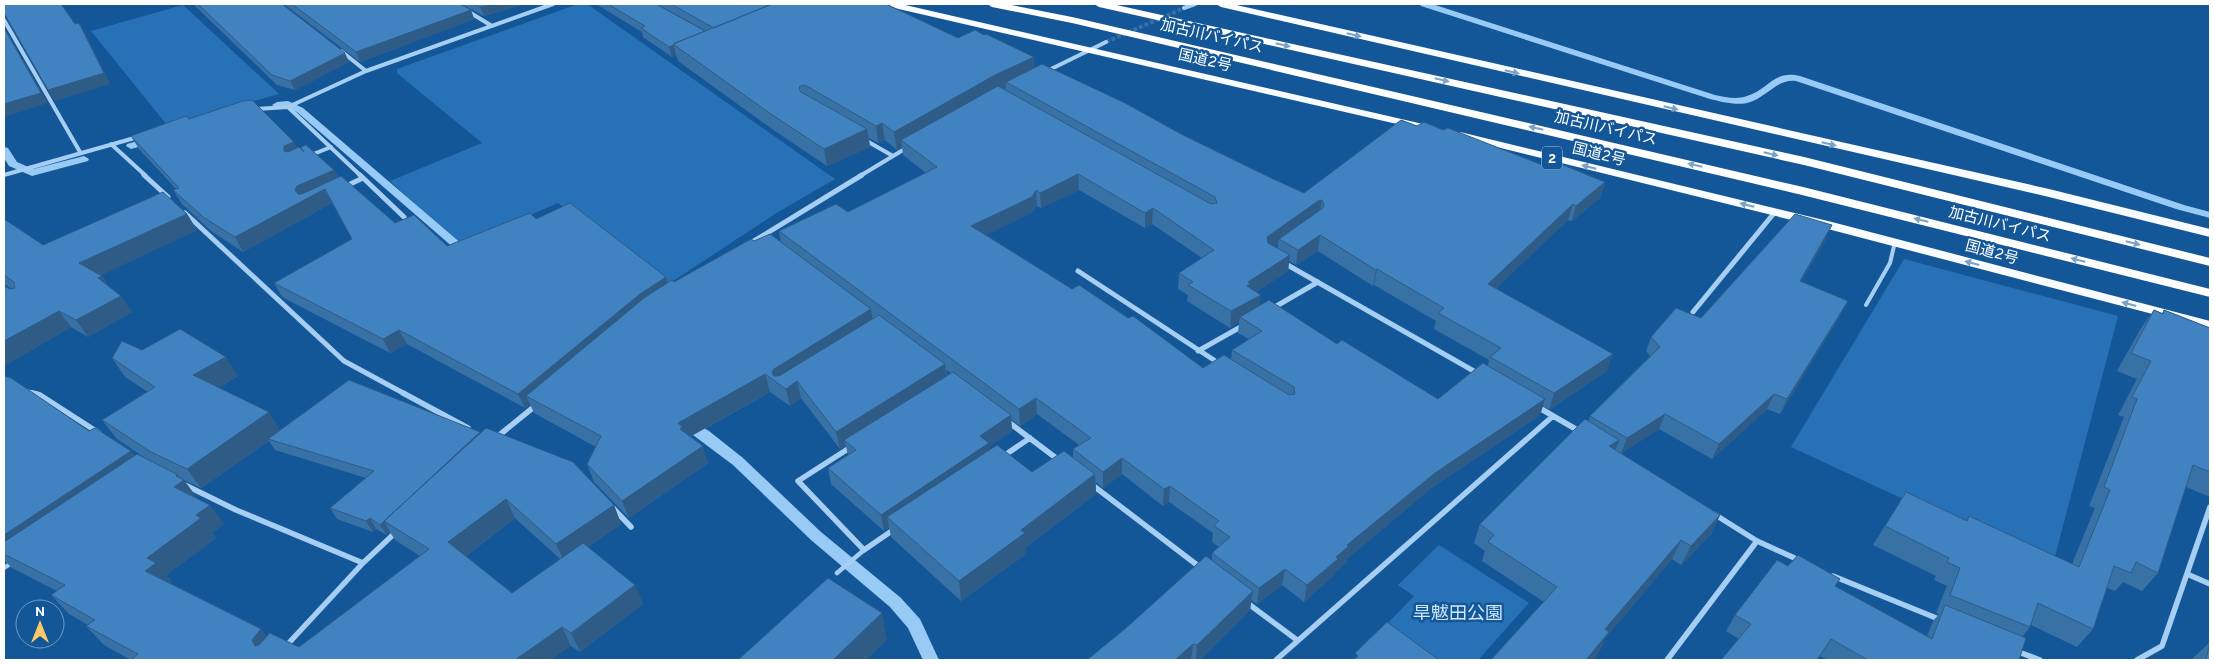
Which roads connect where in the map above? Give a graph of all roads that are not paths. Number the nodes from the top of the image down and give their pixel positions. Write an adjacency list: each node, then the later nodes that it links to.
1 (456, 4): 10 (street)
2 (553, 4): 10 (street)
3 (890, 4): 13 (highway, 国道2号 / 2)
4 (992, 4): 42 (highway, 加古川バイパス / 2, one-way to 4)
5 (1099, 4): 39 (highway, 加古川バイパス, one-way to 39)
6 (1195, 4): 8 (street)
7 (1221, 4): 33 (highway, one-way to 33)
8 (1184, 8)
9 (4, 20): 23 (street)
10 (492, 26): 14 (street)
11 (1106, 42): 13 (street)
12 (335, 47): 14 (street)
13 (1090, 49): 15 (street); 31 (highway, 国道2号 / 2, one-way to 13)
14 (366, 71): 16 (street)
15 (1040, 75)
16 (288, 107): 17 (street); 22 (street)
17 (250, 110)
18 (148, 135): 20 (street)
19 (862, 138): 24 (street)
20 (111, 144): 23 (street); 29 (street)
21 (910, 146): 24 (street)
22 (331, 147): 25 (street); 27 (street)
23 (80, 152): 26 (street)
24 (893, 156): 34 (street)
25 (303, 158)
26 (4, 175)
27 (363, 178): 28 (street); 32 (street)
28 (339, 189)
29 (170, 198)
30 (177, 205): 56 (street)
31 (1775, 212): 36 (highway, 国道2号 / 2); 45 (street)
32 (404, 217)
33 (2210, 233)
34 (761, 236): 35 (street); 37 (street)
35 (768, 241)
36 (1894, 242): 43 (lane); 47 (highway, 国道2号 / 2, one-way to 36)
37 (745, 246)
38 (1277, 259): 41 (street)
39 (2210, 262)
40 (1078, 271): 48 (street)
41 (1318, 282): 44 (street); 50 (street)
42 (2210, 293)
43 (1866, 304)
44 (1267, 311)
45 (1692, 312)
46 (1250, 321): 48 (street)
47 (2210, 325)
48 (1198, 350): 49 (street)
49 (1223, 366)
50 (1486, 378)
51 (22, 390): 58 (street)
52 (1528, 402): 55 (street)
53 (536, 404): 60 (street)
54 (1000, 416): 59 (street)
55 (1554, 416): 57 (street); 85 (street)
56 (475, 432)
57 (1588, 437)
58 (107, 438)
59 (1030, 438): 62 (street); 63 (street)
60 (502, 442)
61 (856, 444): 73 (street)
62 (996, 460)
63 (1069, 468)
64 (1085, 480): 81 (street)
65 (180, 483): 75 (street)
66 (610, 505): 70 (street)
67 (2210, 508): 80 (street)
68 (1706, 510): 72 (street)
69 (906, 522): 73 (street)
70 (631, 527)
71 (399, 529): 75 (street)
72 (1757, 541): 76 (street); 89 (street)
73 (863, 551): 78 (lane)
74 (19, 558): 77 (lane)
75 (363, 563): 86 (street)
76 (1809, 565)
77 (4, 568)
78 (837, 572)
79 (1826, 573): 84 (street)
80 (2187, 574): 82 (street); 91 (street)
81 (1210, 575)
82 (2210, 584)
83 (1242, 599): 85 (street)
84 (1951, 624)
85 (1297, 640): 88 (street)
86 (284, 647)
87 (2013, 649): 90 (street)
88 (1276, 660)
89 (1667, 660)
90 (2040, 660)
91 (2137, 660)

